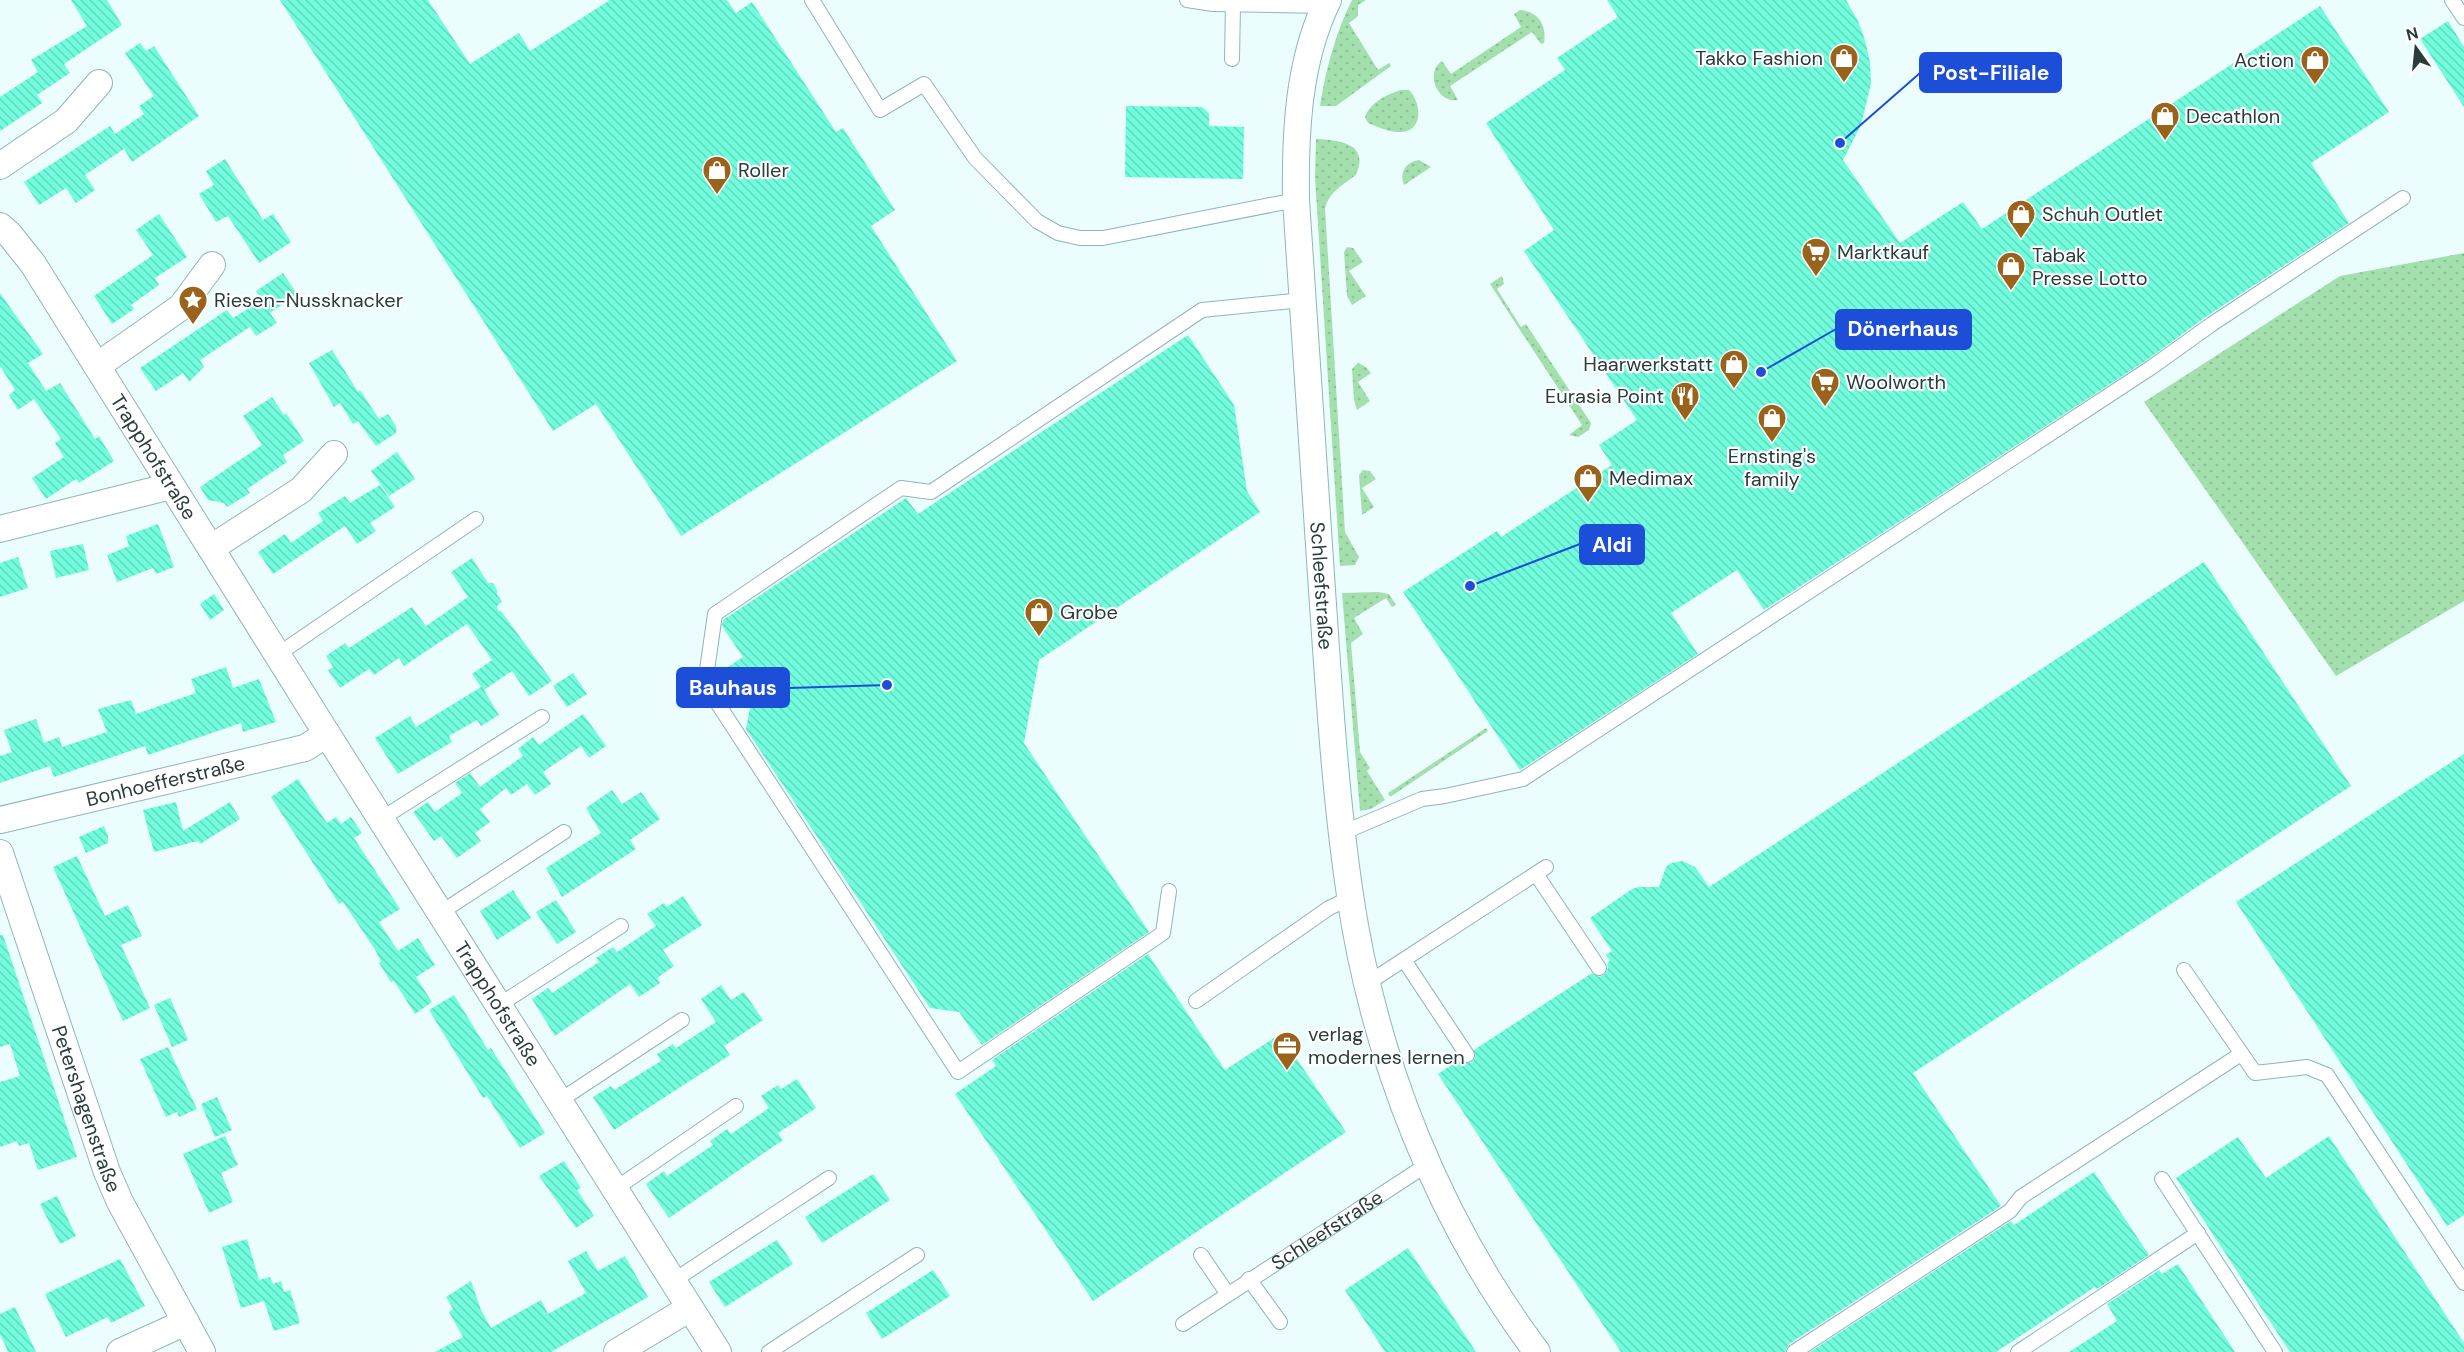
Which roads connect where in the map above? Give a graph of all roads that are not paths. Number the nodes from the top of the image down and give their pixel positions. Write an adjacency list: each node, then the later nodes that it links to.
1 (812, 0): 13 (lane)
2 (1187, 0): 4 (lane)
3 (2452, 0): 8 (lane)
4 (1206, 1): 7 (lane)
5 (1248, 2): 6 (lane); 7 (lane)
6 (1327, 3): 13 (street, Schleefstraße)
7 (1233, 4): 9 (lane)
8 (2464, 18)
9 (1232, 59)
10 (99, 83): 11 (street)
11 (0, 166)
12 (2403, 198): 29 (lane)
13 (1296, 200): 16 (street, Schleefstraße)
14 (0, 226): 17 (street, Trapphofstraße)
15 (212, 265): 17 (street)
16 (1303, 300): 29 (street, Schleefstraße); 31 (lane)
17 (97, 366): 19 (street, Trapphofstraße)
18 (334, 454): 22 (street)
19 (171, 486): 21 (street); 22 (street, Trapphofstraße)
20 (476, 519): 23 (lane)
21 (0, 529)
22 (211, 548): 23 (street, Trapphofstraße)
23 (277, 655): 25 (street, Trapphofstraße)
24 (542, 717): 26 (lane)
25 (327, 734): 26 (street, Trapphofstraße); 27 (street, Bonhoefferstraße)
26 (381, 819): 33 (street, Trapphofstraße)
27 (0, 820)
28 (564, 832): 33 (lane)
29 (1342, 833): 32 (street, Schleefstraße)
30 (0, 852): 58 (street, Petershagenstraße)
31 (1169, 891)
32 (1350, 898): 38 (street, Schleefstraße); 39 (lane)
33 (440, 913): 40 (street, Trapphofstraße)
34 (621, 926): 40 (lane)
35 (1404, 960): 36 (lane); 38 (lane); 43 (lane)
36 (1599, 968)
37 (2184, 970): 42 (lane)
38 (1368, 983): 46 (street, Schleefstraße)
39 (1196, 1001)
40 (499, 1005): 44 (street, Trapphofstraße)
41 (682, 1020): 44 (lane)
42 (2241, 1054): 55 (lane); 67 (lane)
43 (1467, 1055)
44 (559, 1101): 49 (street, Trapphofstraße)
45 (736, 1107): 49 (lane)
46 (1428, 1164): 53 (lane, Schleefstraße); 66 (street, Schleefstraße)
47 (829, 1178): 54 (lane)
48 (2162, 1179): 50 (lane)
49 (615, 1188): 54 (street, Trapphofstraße)
50 (2198, 1233): 68 (lane); 69 (lane)
51 (1201, 1255): 56 (lane)
52 (917, 1256): 65 (lane)
53 (1249, 1279): 56 (lane, Schleefstraße); 59 (lane)
54 (673, 1281): 57 (street, Trapphofstraße)
55 (2464, 1282)
56 (1227, 1293): 60 (lane, Schleefstraße)
57 (690, 1308): 63 (street); 64 (street, Trapphofstraße)
58 (186, 1322): 61 (street); 62 (street, Petershagenstraße)
59 (1280, 1322)
60 (1183, 1324)
61 (120, 1352)
62 (202, 1352)
63 (617, 1352)
64 (718, 1352)
65 (769, 1352)
66 (1538, 1352)
67 (1794, 1352)
68 (2018, 1352)
69 (2275, 1352)

